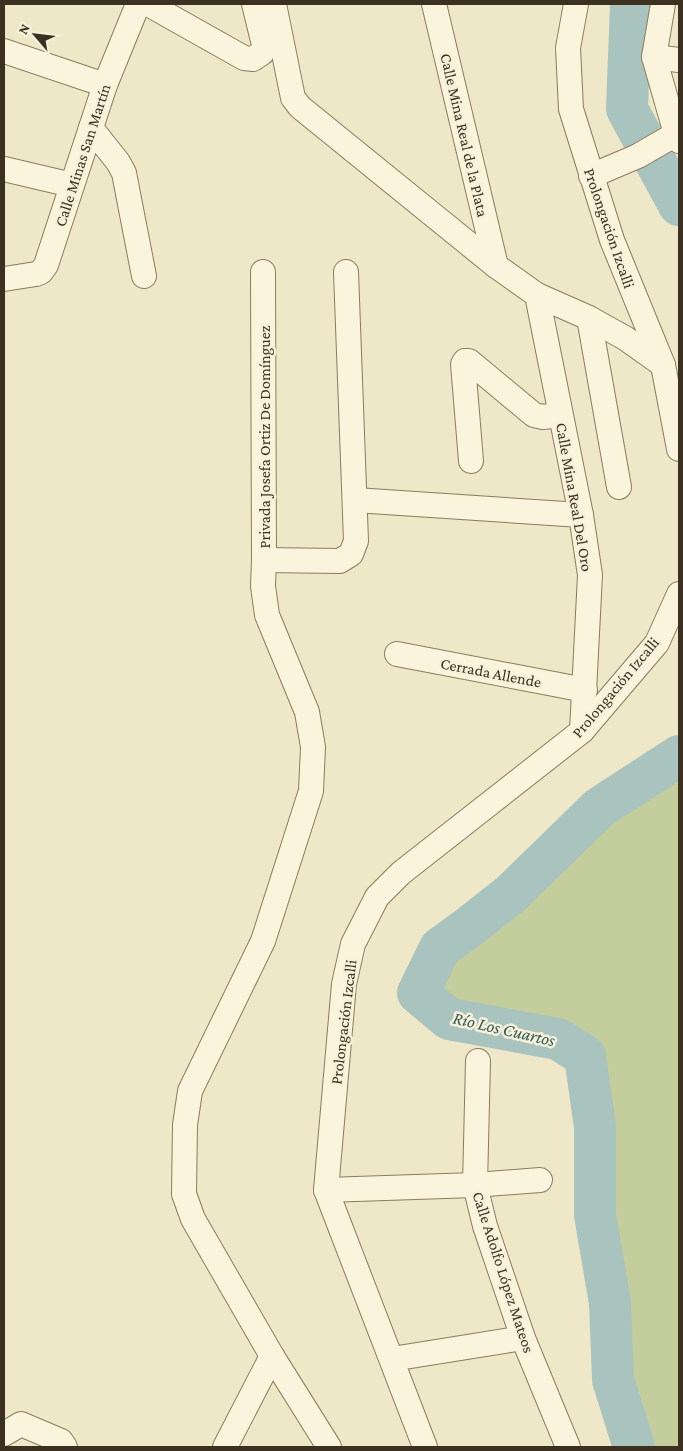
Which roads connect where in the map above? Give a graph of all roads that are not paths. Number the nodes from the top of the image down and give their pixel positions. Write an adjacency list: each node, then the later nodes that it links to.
1 (138, 4): 11 (street, Calle Minas San Martín)
2 (148, 4): 3 (street)
3 (254, 4)
4 (274, 4): 17 (street)
5 (434, 4): 17 (street, Calle Mina Real de la Plata)
6 (576, 4): 15 (street, Prolongación Izcalli)
7 (663, 4): 9 (street)
8 (4, 51): 11 (street)
9 (654, 57): 10 (street); 13 (street)
10 (679, 60)
11 (105, 85): 12 (street, Calle Minas San Martín)
12 (91, 128): 16 (street, Calle Minas San Martín); 20 (street)
13 (677, 138): 15 (street)
14 (4, 169): 16 (street)
15 (591, 176): 24 (street, Prolongación Izcalli)
16 (72, 185): 21 (street, Calle Minas San Martín)
17 (496, 266): 22 (street)
18 (263, 272): 31 (street, Privada Josefa Ortiz De Domínguez)
19 (346, 272): 29 (street, Privada Josefa Ortiz De Domínguez)
20 (144, 276)
21 (4, 279)
22 (537, 295): 23 (street); 25 (street, Calle Mina Real Del Oro)
23 (589, 318): 24 (street); 28 (street)
24 (663, 365): 26 (street, Prolongación Izcalli)
25 (560, 414): 27 (street); 30 (street, Calle Mina Real Del Oro)
26 (679, 448)
27 (471, 461)
28 (619, 487)
29 (355, 500): 30 (street); 31 (street, Privada Josefa Ortiz De Domínguez)
30 (581, 515): 34 (street, Calle Mina Real Del Oro)
31 (264, 560): 41 (street)
32 (679, 594): 35 (street, Prolongación Izcalli)
33 (397, 654): 34 (street, Cerrada Allende)
34 (584, 690): 35 (street, Calle Mina Real Del Oro)
35 (582, 731): 39 (street, Prolongación Izcalli)
36 (478, 1061): 38 (street, Calle Adolfo López Mateos)
37 (540, 1180): 38 (street)
38 (475, 1185): 39 (street); 40 (street, Calle Adolfo López Mateos)
39 (326, 1190): 42 (street, Prolongación Izcalli)
40 (524, 1338): 42 (street); 48 (street, Calle Adolfo López Mateos)
41 (272, 1356): 45 (street); 46 (street)
42 (392, 1359): 47 (street, Prolongación Izcalli)
43 (4, 1434): 44 (street)
44 (66, 1447)
45 (225, 1447)
46 (330, 1447)
47 (425, 1447)
48 (568, 1447)

